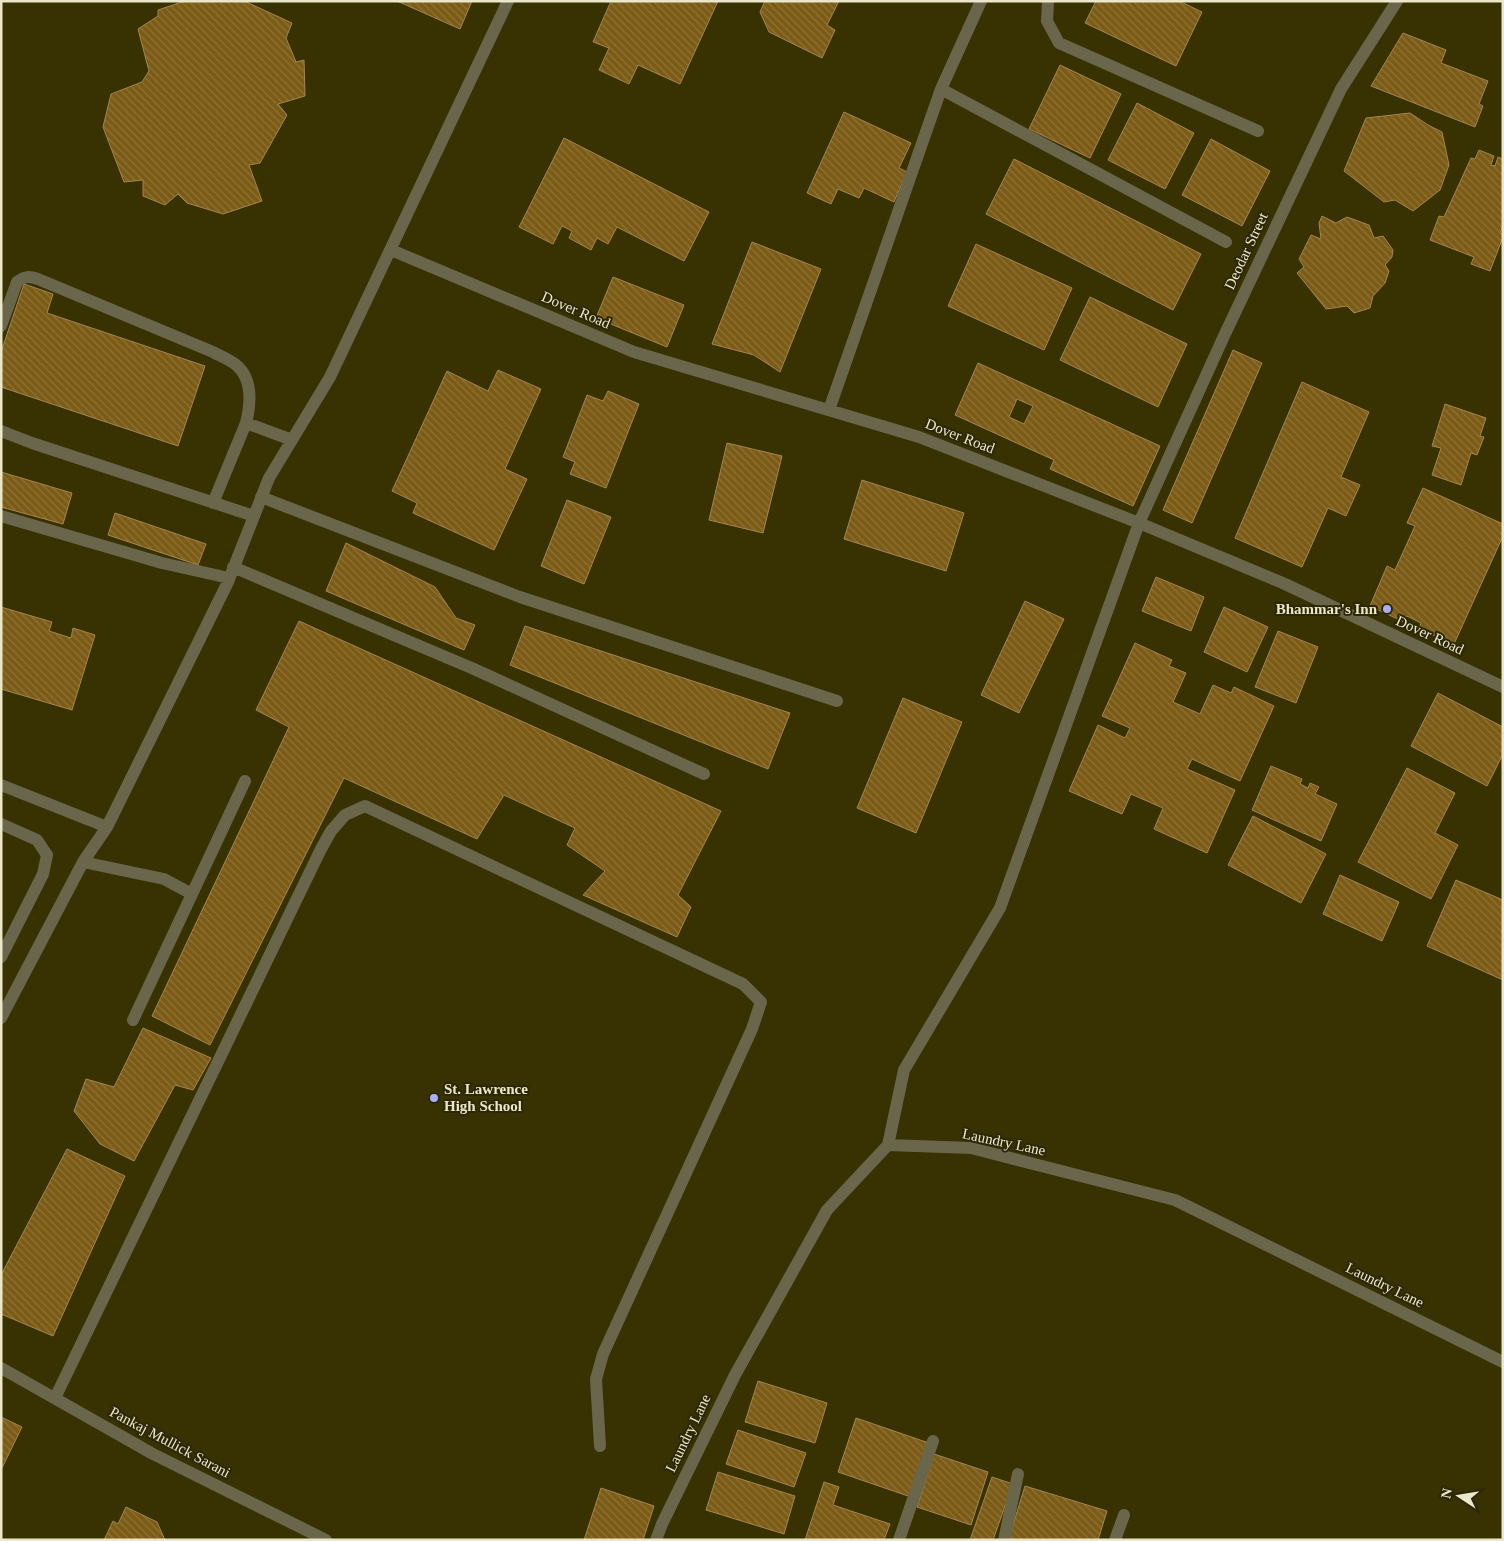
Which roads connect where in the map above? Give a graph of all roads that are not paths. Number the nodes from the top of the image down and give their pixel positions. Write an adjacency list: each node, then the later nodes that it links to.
1 (508, 1): 8 (street)
2 (981, 1): 5 (street)
3 (1048, 1): 6 (street)
4 (1396, 1): 18 (street, Deodar Street)
5 (941, 89): 7 (street); 10 (street)
6 (1258, 131)
7 (1226, 242)
8 (391, 250): 10 (street, Dover Road); 13 (street)
9 (1, 326): 11 (street)
10 (830, 410): 18 (street, Dover Road)
11 (246, 423): 13 (street); 15 (street)
12 (1, 431): 15 (street)
13 (292, 440): 14 (street)
14 (261, 497): 17 (street); 21 (street)
15 (213, 503): 17 (street)
16 (1, 516): 19 (street)
17 (254, 516): 19 (street)
18 (1139, 523): 20 (street, Dover Road); 32 (street, Deodar Street)
19 (231, 573): 22 (street); 26 (street)
20 (1503, 688)
21 (837, 701)
22 (704, 774)
23 (245, 781): 28 (street)
24 (1, 785): 26 (street)
25 (1, 824): 29 (street)
26 (107, 828): 27 (street)
27 (84, 862): 28 (street); 30 (street)
28 (192, 894): 31 (street)
29 (1, 957)
30 (1, 1018)
31 (133, 1020)
32 (888, 1145): 33 (street, Laundry Lane); 41 (street, Laundry Lane)
33 (1503, 1362)
34 (1, 1368): 35 (street, Pankaj Mullick Sarani)
35 (55, 1398): 37 (street); 40 (street, Pankaj Mullick Sarani)
36 (933, 1441): 42 (street)
37 (600, 1446)
38 (1018, 1474): 43 (street)
39 (1124, 1515): 44 (street)
40 (326, 1540)
41 (656, 1540)
42 (899, 1540)
43 (1004, 1540)
44 (1115, 1540)

